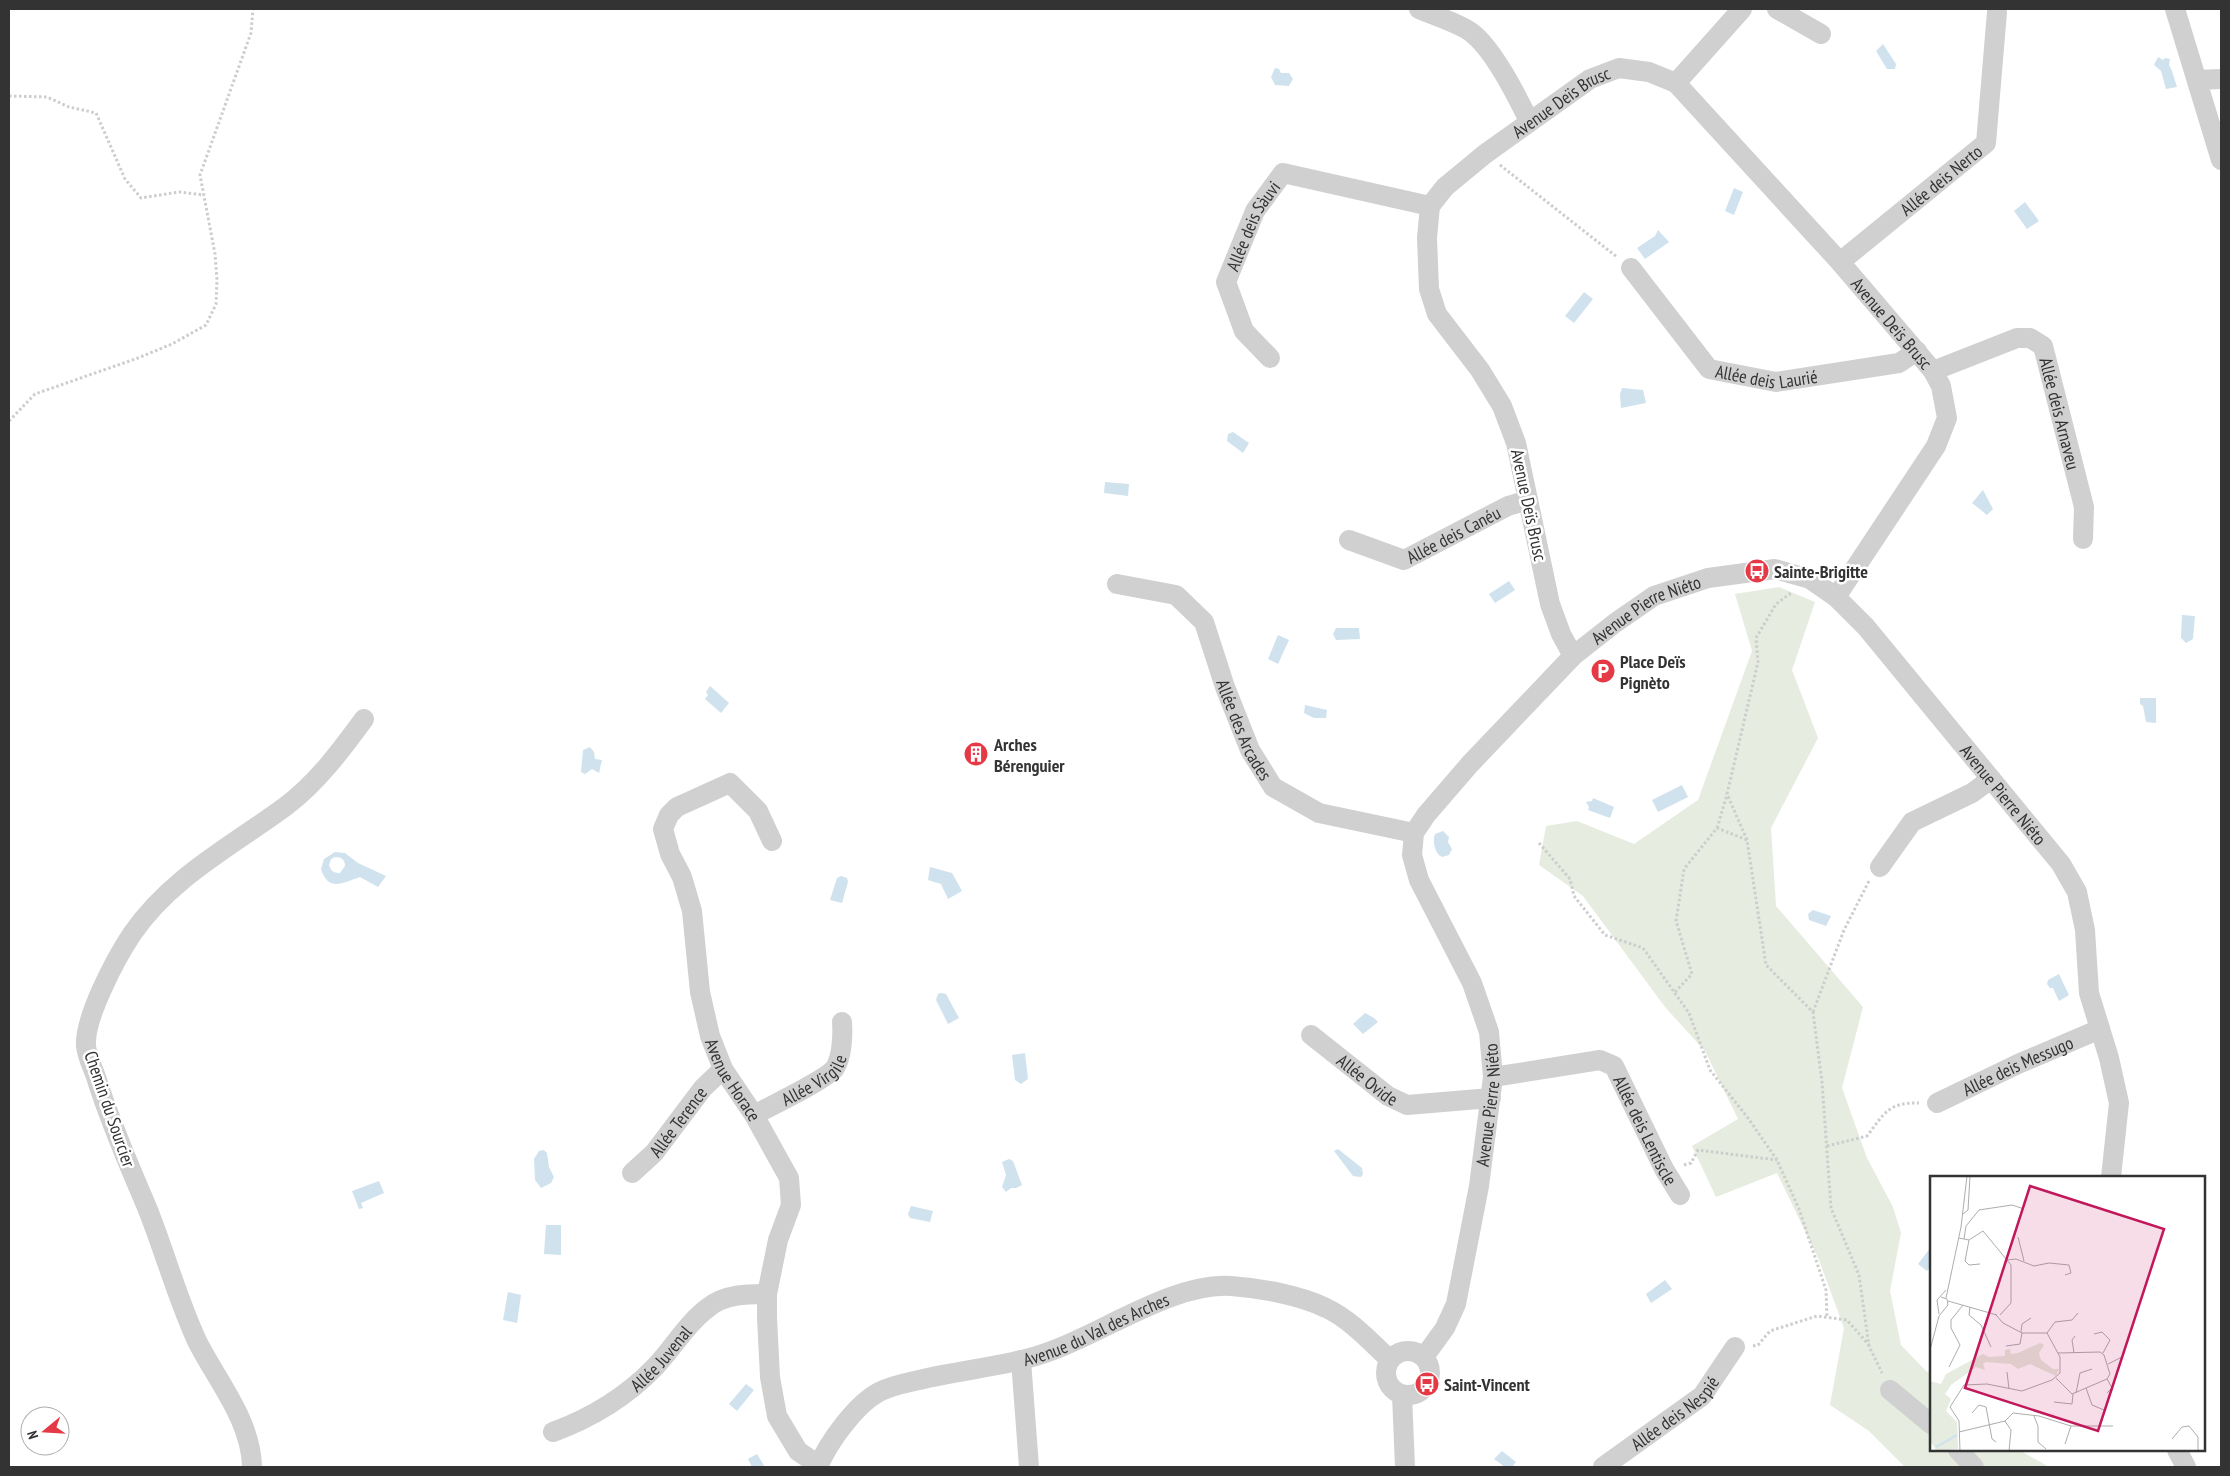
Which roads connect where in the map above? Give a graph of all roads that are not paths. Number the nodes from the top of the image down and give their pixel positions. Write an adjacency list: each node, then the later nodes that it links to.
1 (1419, 9): 10 (street)
2 (1742, 9): 9 (street)
3 (1777, 9): 6 (street)
4 (2175, 9): 8 (street)
5 (1997, 12): 13 (street, Allée deis Nerto)
6 (1821, 34)
7 (2221, 79): 8 (street)
8 (2197, 80): 11 (street)
9 (1676, 82): 10 (street, Avenue Deïs Brusc); 13 (street, Avenue Deïs Brusc)
10 (1529, 121): 12 (street, Avenue Deïs Brusc)
11 (2221, 160)
12 (1430, 206): 16 (street, Allée deis Sàuvi); 18 (street, Avenue Deïs Brusc)
13 (1840, 262): 15 (street, Avenue Deïs Brusc)
14 (1631, 268): 15 (street, Allée deis Laurié)
15 (1917, 351): 17 (street, Avenue Deïs Brusc)
16 (1270, 358)
17 (1932, 371): 19 (street, Allée deis Arnaveu); 22 (street, Avenue Deïs Brusc)
18 (1528, 500): 20 (street, Allée deis Canéu); 23 (street, Avenue Deïs Brusc)
19 (2083, 539)
20 (1349, 540)
21 (1117, 584): 26 (street, Allée des Arcades)
22 (1836, 597): 23 (street, Avenue Pierre Niéto); 25 (street, Avenue Pierre Niéto)
23 (1574, 656): 26 (street, Avenue Pierre Niéto)
24 (364, 719): 51 (street, Chemin du Sourcier)
25 (1991, 779): 28 (street); 30 (street, Avenue Pierre Niéto)
26 (1414, 833): 33 (street, Avenue Pierre Niéto)
27 (772, 842): 32 (street, Avenue Horace)
28 (1880, 867)
29 (842, 1022): 36 (street, Allée Virgile)
30 (2100, 1030): 35 (street, Allée deis Messugo); 38 (street, Avenue Pierre Niéto)
31 (1311, 1035): 34 (street, Allée Ovide)
32 (723, 1070): 36 (street, Avenue Horace); 37 (street, Allée Terence)
33 (1493, 1077): 34 (street, Avenue Pierre Niéto); 39 (street, Allée deis Lentiscle)
34 (1491, 1098): 42 (street, Avenue Pierre Niéto)
35 (1937, 1103)
36 (754, 1115): 40 (street, Avenue Horace)
37 (632, 1173)
38 (2111, 1176)
39 (1680, 1195)
40 (767, 1294): 48 (street, Allée Juvenal); 52 (street, Avenue Horace)
41 (1735, 1347): 55 (street, Allée deis Nespié)
42 (1424, 1357): 44 (street); 46 (street)
43 (1021, 1360): 44 (street, Avenue du Val des Arches); 52 (street, Avenue du Val des Arches); 53 (street)
44 (1390, 1360): 46 (street)
45 (1890, 1390): 47 (street)
46 (1402, 1395): 54 (street)
47 (1930, 1423)
48 (553, 1432)
49 (1959, 1451): 56 (street)
50 (2178, 1451): 57 (street)
51 (252, 1463)
52 (818, 1466)
53 (1029, 1467)
54 (1405, 1467)
55 (1603, 1467)
56 (1974, 1467)
57 (2186, 1467)

